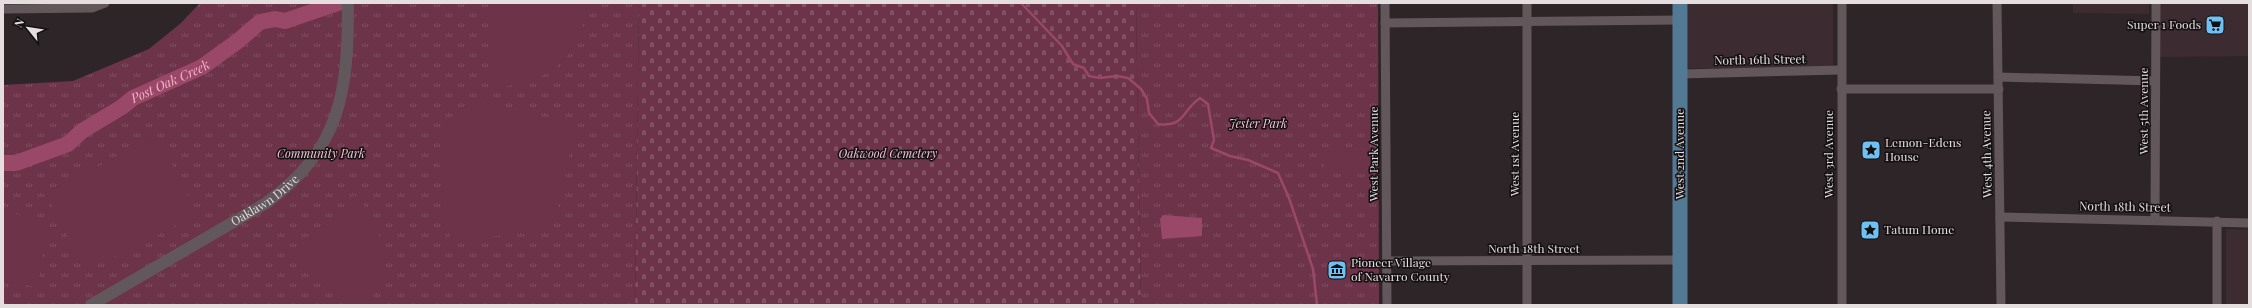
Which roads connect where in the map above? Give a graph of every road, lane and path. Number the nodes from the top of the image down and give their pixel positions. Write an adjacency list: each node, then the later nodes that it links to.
1 (105, 3): 9 (street)
2 (348, 3): 26 (street, Oaklawn Drive)
3 (1385, 3): 12 (street, West Park Avenue)
4 (1527, 3): 11 (street, West 1st Avenue)
5 (1680, 3): 10 (main road, West 2nd Avenue)
6 (1842, 3): 13 (street, West 3rd Avenue)
7 (1998, 3): 15 (street, West 4th Avenue)
8 (2156, 3): 16 (street, West 5th Avenue)
9 (3, 9)
10 (1680, 20): 11 (street); 14 (main road, West 2nd Avenue)
11 (1527, 22): 12 (street); 25 (street, West 1st Avenue)
12 (1385, 23): 24 (street, West Park Avenue)
13 (1841, 70): 14 (street, North 16th Street); 17 (street, West 3rd Avenue)
14 (1680, 74): 23 (main road, West 2nd Avenue)
15 (1998, 76): 16 (street); 18 (street, West 4th Avenue)
16 (2156, 81): 20 (street, West 5th Avenue)
17 (1841, 89): 18 (street); 30 (street, West 3rd Avenue)
18 (1999, 89): 19 (street, West 4th Avenue)
19 (2000, 217): 20 (street, North 18th Street); 31 (street, West 4th Avenue)
20 (2155, 220): 21 (street, North 18th Street)
21 (2217, 221): 22 (street, North 18th Street); 32 (street)
22 (2249, 223)
23 (1680, 260): 25 (street, North 18th Street); 29 (main road, West 2nd Avenue)
24 (1387, 261): 25 (street, North 18th Street); 27 (street, West Park Avenue)
25 (1527, 261): 28 (street, West 1st Avenue)
26 (91, 305)
27 (1387, 305)
28 (1527, 305)
29 (1680, 305)
30 (1842, 305)
31 (2001, 305)
32 (2217, 305)

